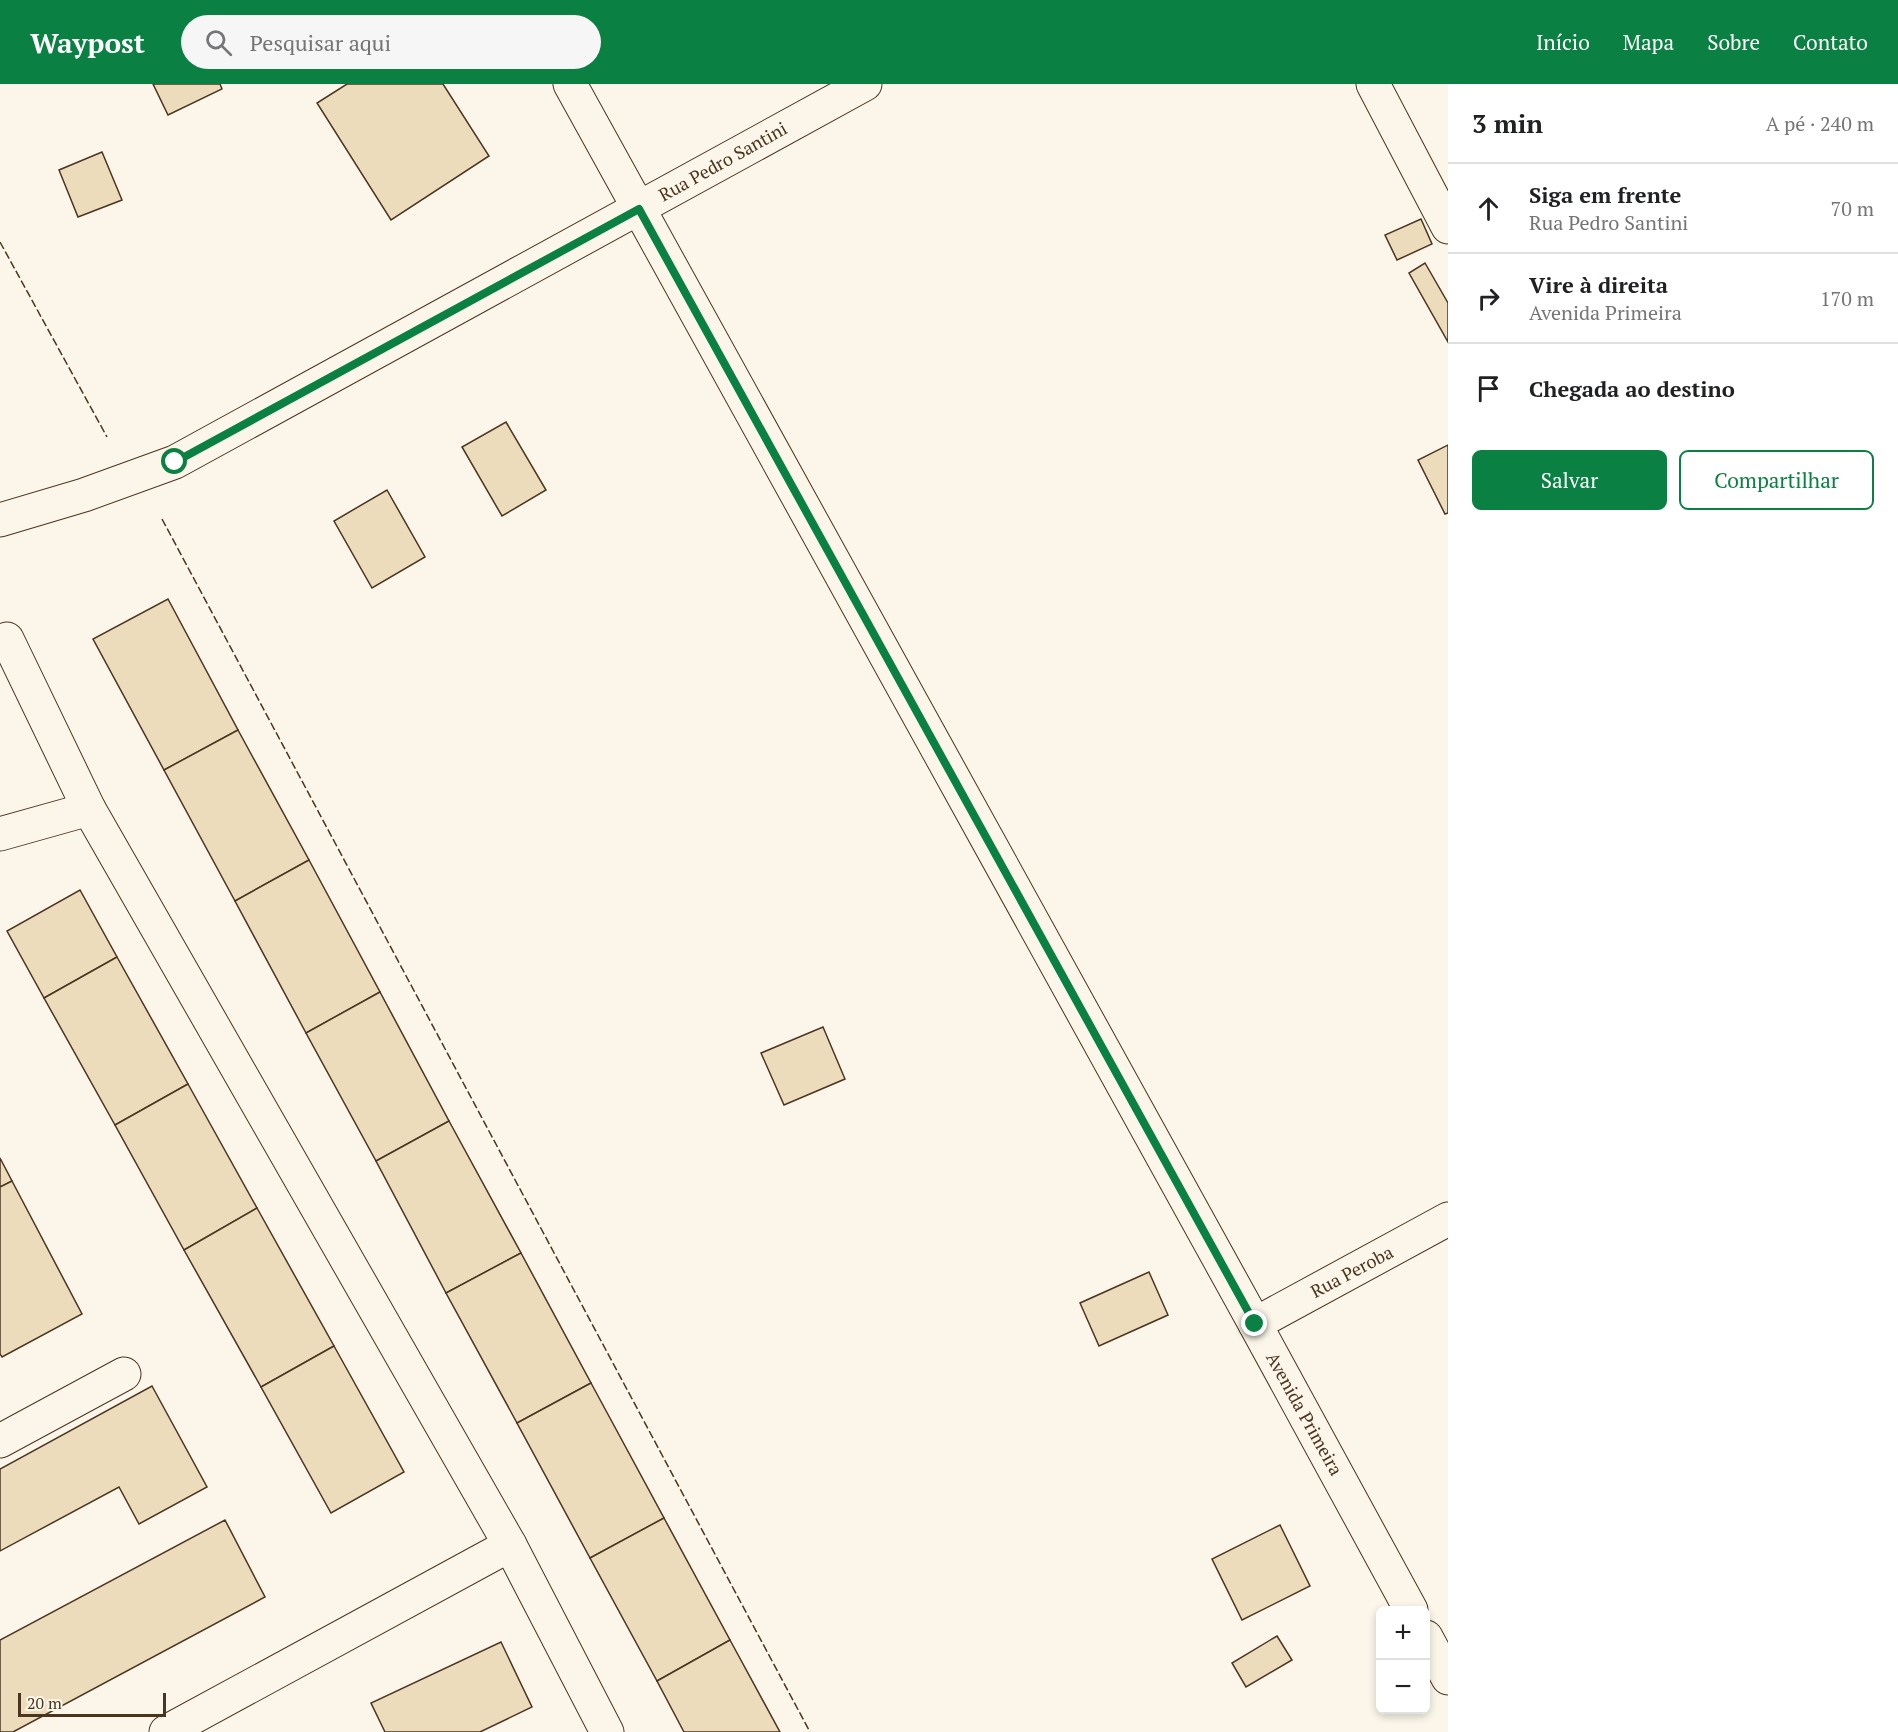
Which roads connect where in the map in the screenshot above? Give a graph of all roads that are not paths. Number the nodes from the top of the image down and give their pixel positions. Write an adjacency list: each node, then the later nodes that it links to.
1 (570, 84): 4 (street, Avenida Primeira)
2 (865, 84): 4 (street, Rua Pedro Santini)
3 (1372, 84): 5 (street)
4 (639, 209): 6 (street, Rua Pedro Santini); 11 (street, Avenida Primeira)
5 (1448, 227)
6 (0, 520)
7 (7, 639): 8 (street)
8 (89, 809): 9 (street); 14 (street)
9 (0, 834)
10 (1448, 1220): 11 (street, Rua Peroba)
11 (1255, 1324): 15 (street, Avenida Primeira)
12 (124, 1374): 13 (street)
13 (0, 1441)
14 (510, 1545): 18 (street); 19 (street)
15 (1408, 1606)
16 (1430, 1646): 17 (street)
17 (1448, 1678)
18 (166, 1732)
19 (607, 1732)

